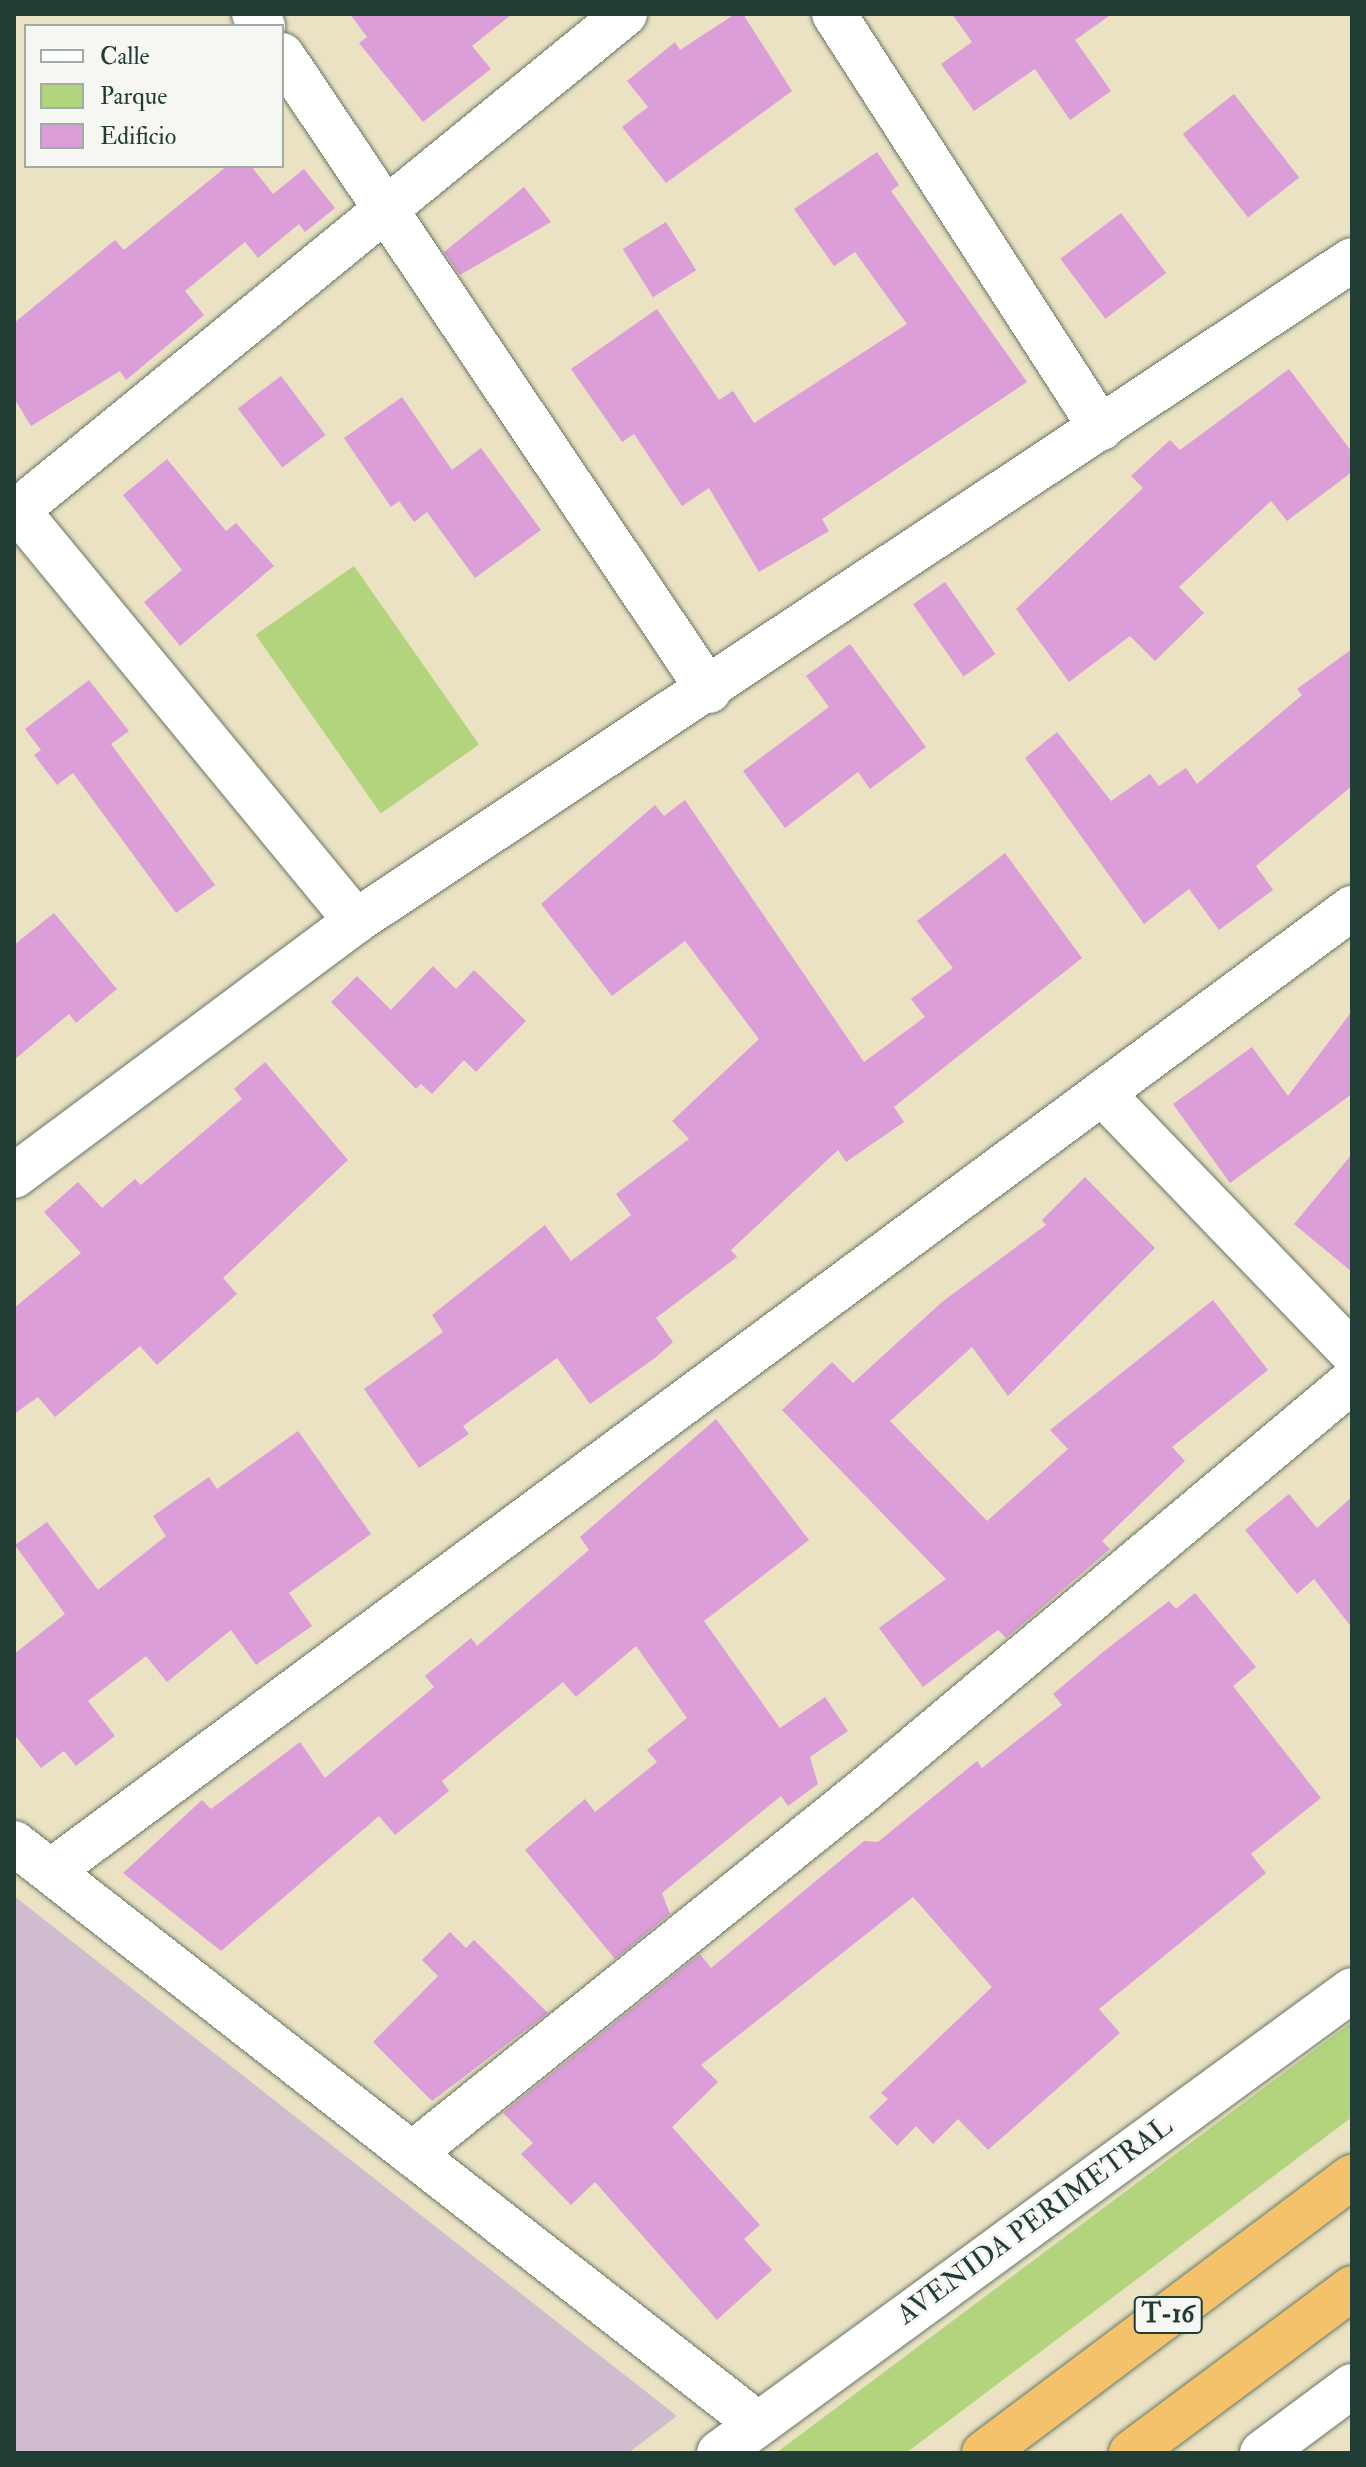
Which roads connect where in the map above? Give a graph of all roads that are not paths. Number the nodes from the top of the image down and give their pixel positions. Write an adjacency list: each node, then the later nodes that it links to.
1 (625, 14): 4 (street)
2 (834, 14): 6 (street)
3 (284, 58): 4 (street)
4 (385, 210): 7 (street); 8 (street)
5 (1352, 260): 6 (street)
6 (1101, 428): 8 (street)
7 (15, 510): 10 (street)
8 (709, 691): 10 (street)
9 (1352, 908): 11 (street)
10 (356, 921): 12 (street)
11 (1102, 1093): 13 (street); 16 (street)
12 (14, 1176)
13 (1352, 1353)
14 (1352, 1381): 18 (street)
15 (14, 1843): 16 (street)
16 (51, 1871): 18 (street)
17 (1352, 1990): 22 (street, AVENIDA PERIMETRAL)
18 (412, 2154): 22 (street)
19 (1352, 2177): 24 (highway, T-16)
20 (1352, 2288): 25 (highway)
21 (1352, 2386): 26 (street)
22 (758, 2424): 23 (street, AVENIDA PERIMETRAL)
23 (719, 2453)
24 (984, 2453)
25 (1131, 2453)
26 (1262, 2453)

